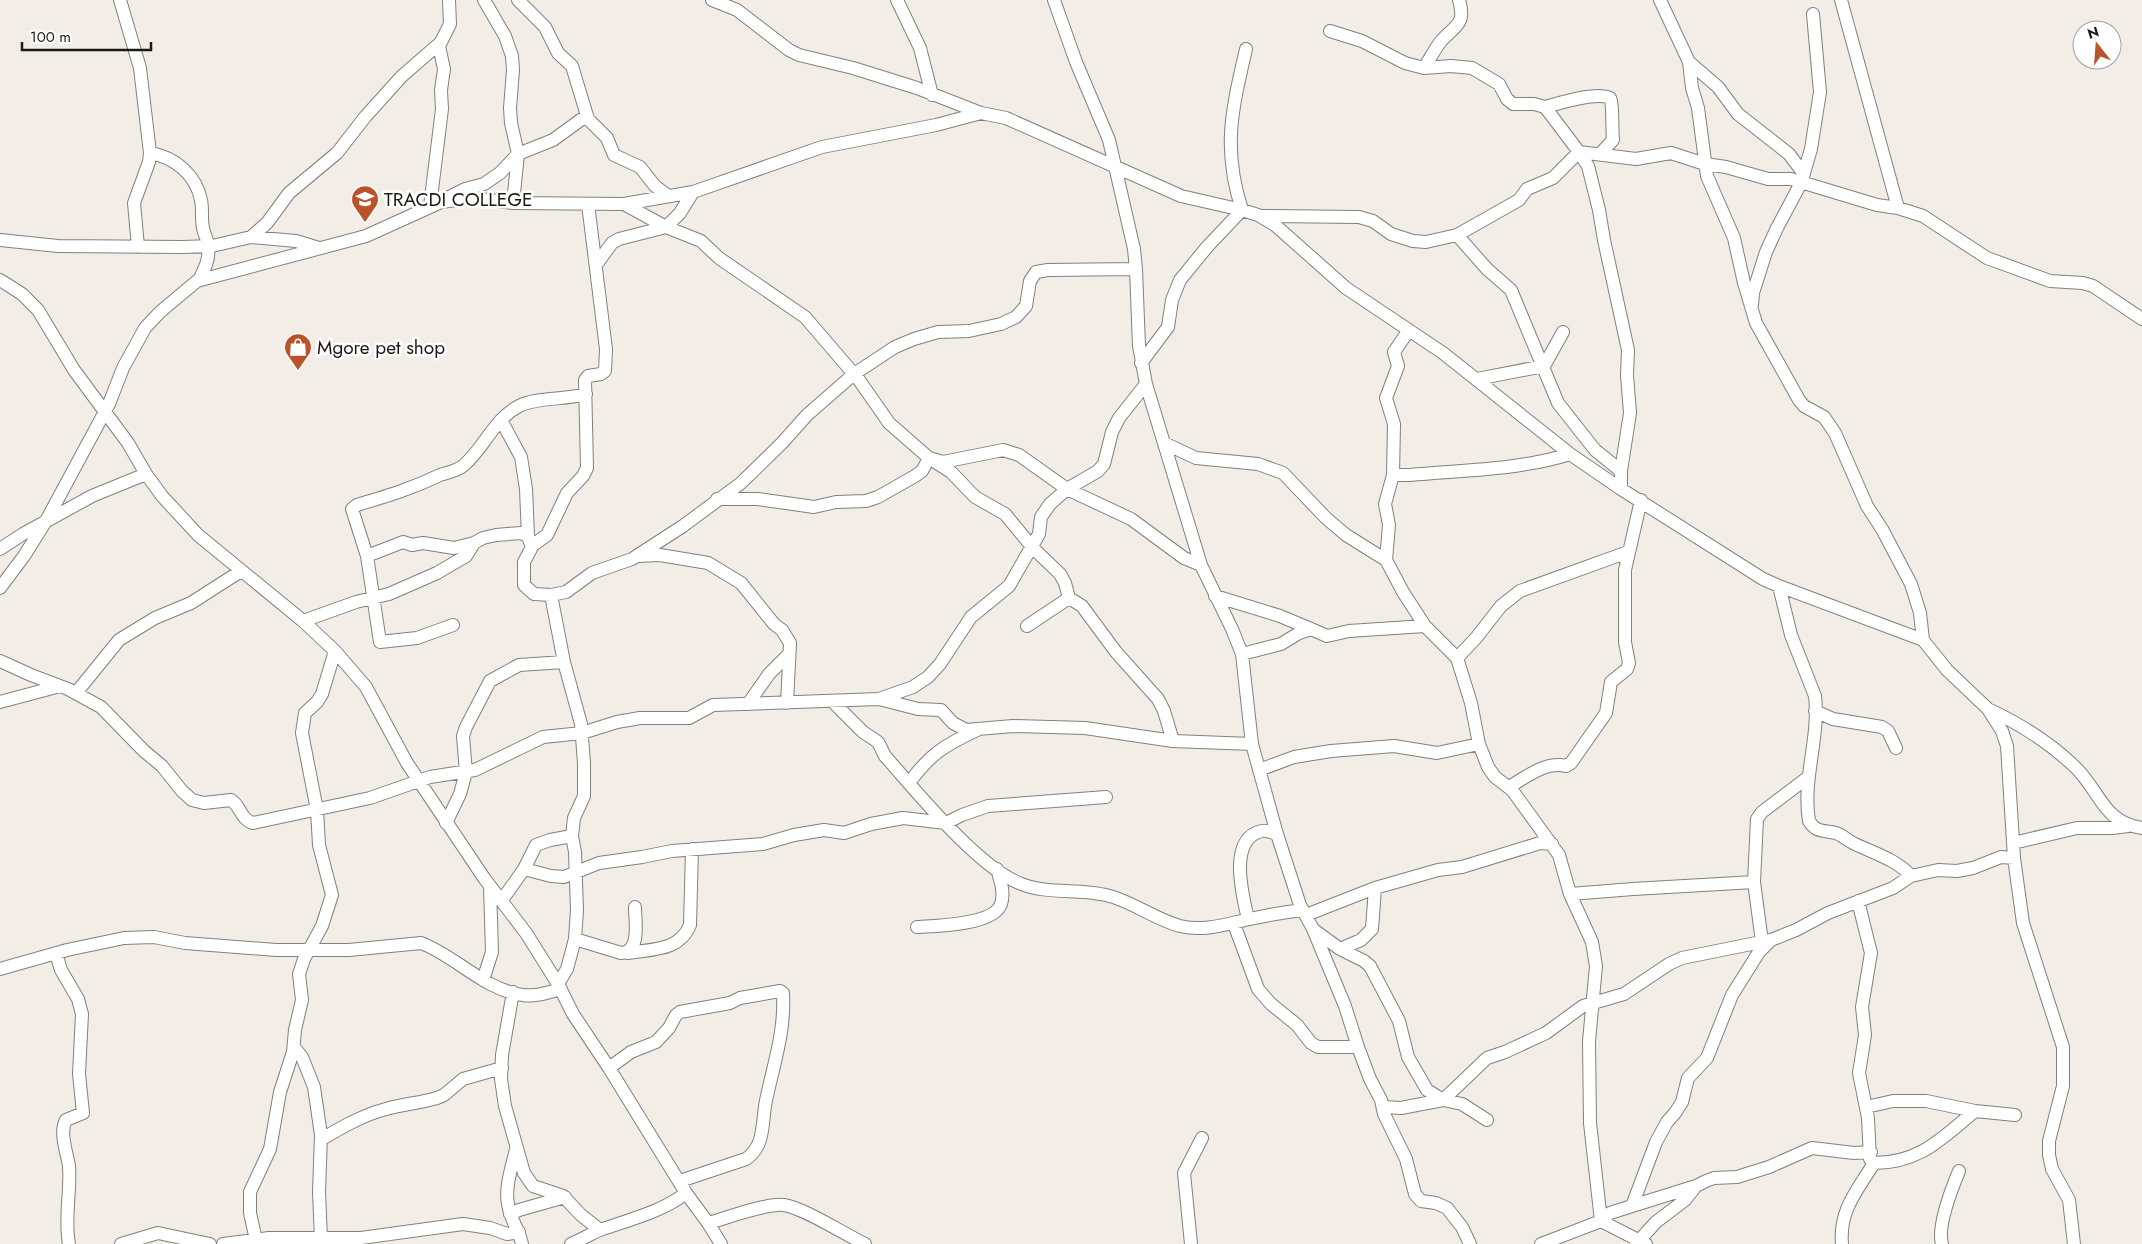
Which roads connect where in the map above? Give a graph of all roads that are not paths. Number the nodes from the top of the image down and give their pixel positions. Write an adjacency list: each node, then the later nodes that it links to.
1 (120, 0): 22 (street)
2 (449, 0): 13 (street)
3 (484, 0): 23 (street)
4 (518, 0): 20 (street)
5 (712, 0): 17 (street)
6 (897, 0): 17 (street)
7 (1054, 0): 26 (street)
8 (1460, 0): 16 (street)
9 (1660, 0): 15 (street)
10 (1841, 0): 34 (street)
11 (1813, 14): 27 (street)
12 (1330, 31): 16 (street)
13 (440, 42): 31 (street); 39 (street)
14 (1246, 49): 35 (street)
15 (1689, 62): 25 (street); 27 (street)
16 (1424, 68): 18 (street)
17 (932, 95): 19 (street)
18 (1545, 108): 21 (street); 24 (street)
19 (981, 113): 26 (street); 28 (street)
20 (586, 116): 23 (street); 29 (street)
21 (1580, 152): 24 (street); 38 (street); 63 (street)
22 (150, 153): 41 (street); 42 (street)
23 (518, 154): 30 (street); 31 (street)
24 (1600, 154): 25 (street)
25 (1705, 164): 27 (street); 48 (street)
26 (1115, 168): 35 (street); 45 (street)
27 (1803, 178): 34 (street); 48 (street)
28 (693, 192): 29 (street); 37 (street)
29 (668, 195): 33 (street)
30 (513, 203): 31 (street); 32 (street)
31 (436, 204): 43 (street)
32 (588, 204): 33 (street); 44 (street)
33 (624, 204): 37 (street)
34 (1898, 208): 49 (street)
35 (1242, 210): 36 (street); 52 (street)
36 (1258, 216): 38 (street); 50 (street)
37 (666, 226): 44 (street); 54 (street)
38 (1456, 235): 53 (street)
39 (251, 237): 41 (street); 43 (street)
40 (0, 240): 42 (street)
41 (208, 246): 42 (street); 47 (street)
42 (138, 247)
43 (319, 248): 47 (street)
44 (596, 265): 57 (street)
45 (1136, 269): 52 (street); 54 (street)
46 (0, 280): 58 (street)
47 (199, 280): 58 (street)
48 (1751, 308): 92 (street)
49 (2142, 319)
50 (1409, 330): 55 (street); 65 (street)
51 (1563, 332): 53 (street)
52 (1141, 363): 56 (street)
53 (1544, 366): 55 (street); 63 (street)
54 (854, 374): 62 (street); 68 (street)
55 (1478, 379): 61 (street)
56 (1146, 384): 60 (street); 66 (street)
57 (586, 394): 59 (street); 71 (street)
58 (105, 411): 64 (street); 70 (street)
59 (501, 420): 71 (street); 76 (street)
60 (1164, 443): 78 (street); 79 (street)
61 (1570, 454): 65 (street); 67 (street)
62 (929, 458): 66 (street); 68 (street); 73 (street)
63 (1621, 471): 67 (street)
64 (146, 474): 70 (street); 80 (street)
65 (1393, 475): 78 (street)
66 (1067, 489): 73 (street); 79 (street)
67 (1621, 489): 69 (street)
68 (717, 499): 77 (street)
69 (1641, 500): 75 (street); 81 (street)
70 (46, 520): 74 (street); 82 (street)
71 (530, 540): 72 (street); 83 (street)
72 (474, 543): 76 (street); 85 (street)
73 (1033, 548): 86 (street); 101 (street)
74 (0, 549)
75 (1628, 552): 96 (street); 119 (street)
76 (367, 556): 85 (street)
77 (636, 557): 83 (street); 95 (street)
78 (1386, 560): 90 (street)
79 (1201, 565): 84 (street)
80 (241, 571): 87 (street); 100 (street)
81 (1779, 586): 92 (street); 107 (street)
82 (0, 588)
83 (551, 595): 98 (street)
84 (1215, 596): 91 (street); 94 (street)
85 (372, 598): 87 (street); 88 (street)
86 (1069, 598): 89 (street); 110 (street)
87 (303, 621): 93 (street)
88 (453, 625)
89 (1027, 626)
90 (1425, 626): 91 (street); 96 (street)
91 (1311, 629): 94 (street)
92 (1923, 640): 106 (street)
93 (335, 651): 117 (street); 121 (street)
94 (1242, 654): 111 (street)
95 (788, 655): 104 (street); 105 (street)
96 (1457, 658): 112 (street)
97 (0, 660): 99 (street)
98 (564, 662): 109 (street); 115 (street)
99 (60, 686): 100 (street); 103 (street)
100 (76, 693): 121 (street)
101 (879, 699): 102 (street); 108 (street)
102 (832, 701): 105 (street); 118 (street)
103 (0, 702)
104 (748, 704): 105 (street); 109 (street)
105 (787, 704)
106 (1988, 709): 124 (street); 128 (street)
107 (1815, 711): 113 (street); 116 (street)
108 (977, 730): 110 (street); 118 (street)
109 (582, 733): 115 (street); 127 (street)
110 (1173, 741): 111 (street)
111 (1252, 744): 114 (street)
112 (1479, 744): 114 (street); 119 (street)
113 (1896, 748)
114 (1259, 770): 126 (street)
115 (466, 772): 117 (street); 122 (street)
116 (1808, 778): 135 (street); 136 (street)
117 (419, 780): 121 (street); 122 (street)
118 (909, 783): 123 (street)
119 (1509, 786): 129 (street)
120 (1106, 797): 123 (street)
121 (317, 810): 151 (street)
122 (446, 822): 137 (street)
123 (946, 823): 130 (street); 133 (street)
124 (2128, 826): 125 (street); 128 (street)
125 (2142, 828)
126 (1277, 834): 143 (street); 144 (street)
127 (572, 836): 132 (street); 134 (street)
128 (2013, 843): 131 (street)
129 (1552, 844): 138 (street); 139 (street)
130 (692, 849): 134 (street); 153 (street)
131 (2014, 858): 135 (street); 200 (street)
132 (524, 869): 134 (street); 140 (street)
133 (997, 869): 145 (street); 146 (street)
134 (575, 873): 148 (street)
135 (1911, 876): 141 (street)
136 (1754, 882): 139 (street); 149 (street)
137 (490, 886): 140 (street); 155 (street)
138 (1375, 888): 143 (street); 150 (street)
139 (1570, 894): 158 (street)
140 (502, 900): 156 (street)
141 (1858, 902): 149 (street); 165 (street)
142 (635, 907): 153 (street)
143 (1304, 913): 144 (street); 147 (street)
144 (1248, 919): 145 (street)
145 (1234, 924): 160 (street)
146 (917, 927)
147 (1313, 929): 150 (street); 160 (street)
148 (575, 939): 153 (street); 156 (street)
149 (1767, 941): 158 (street); 177 (street)
150 (1340, 949): 163 (street)
151 (310, 950): 152 (street); 155 (street); 159 (street)
152 (56, 953): 154 (street); 188 (street)
153 (628, 953)
154 (0, 969)
155 (483, 980): 157 (street)
156 (560, 987): 157 (street); 162 (street)
157 (513, 992): 161 (street)
158 (1593, 1004): 163 (street); 179 (street)
159 (294, 1047): 170 (street); 184 (street)
160 (1358, 1047): 164 (street)
161 (502, 1068): 170 (street); 171 (street)
162 (609, 1068): 175 (street); 175 (street)
163 (1443, 1100): 164 (street); 168 (street)
164 (1384, 1107): 196 (street)
165 (1866, 1107): 166 (street); 172 (street)
166 (1975, 1111): 167 (street); 172 (street)
167 (2014, 1115)
168 (1487, 1120)
169 (1202, 1138): 195 (street)
170 (322, 1139): 182 (street)
171 (516, 1147): 176 (street); 178 (street)
172 (1872, 1158): 174 (street); 198 (street)
173 (1959, 1171): 199 (street)
174 (1696, 1186): 177 (street); 187 (street)
175 (683, 1187): 180 (street); 181 (street)
176 (564, 1197): 178 (street); 181 (street)
177 (1632, 1206): 179 (street)
178 (510, 1214): 183 (street)
179 (1601, 1221): 186 (street); 187 (street)
180 (708, 1223): 193 (street); 194 (street)
181 (600, 1230): 192 (street)
182 (321, 1238): 183 (street); 185 (street)
183 (520, 1238)
184 (256, 1240): 185 (street); 191 (street)
185 (293, 1242)
186 (1557, 1242): 197 (street)
187 (1640, 1243)
188 (69, 1244)
189 (121, 1244): 190 (street)
190 (210, 1244)
191 (223, 1244)
192 (571, 1244)
193 (721, 1244)
194 (865, 1244)
195 (1191, 1244)
196 (1470, 1244)
197 (1541, 1244)
198 (1842, 1244)
199 (1942, 1244)
200 (2074, 1244)

